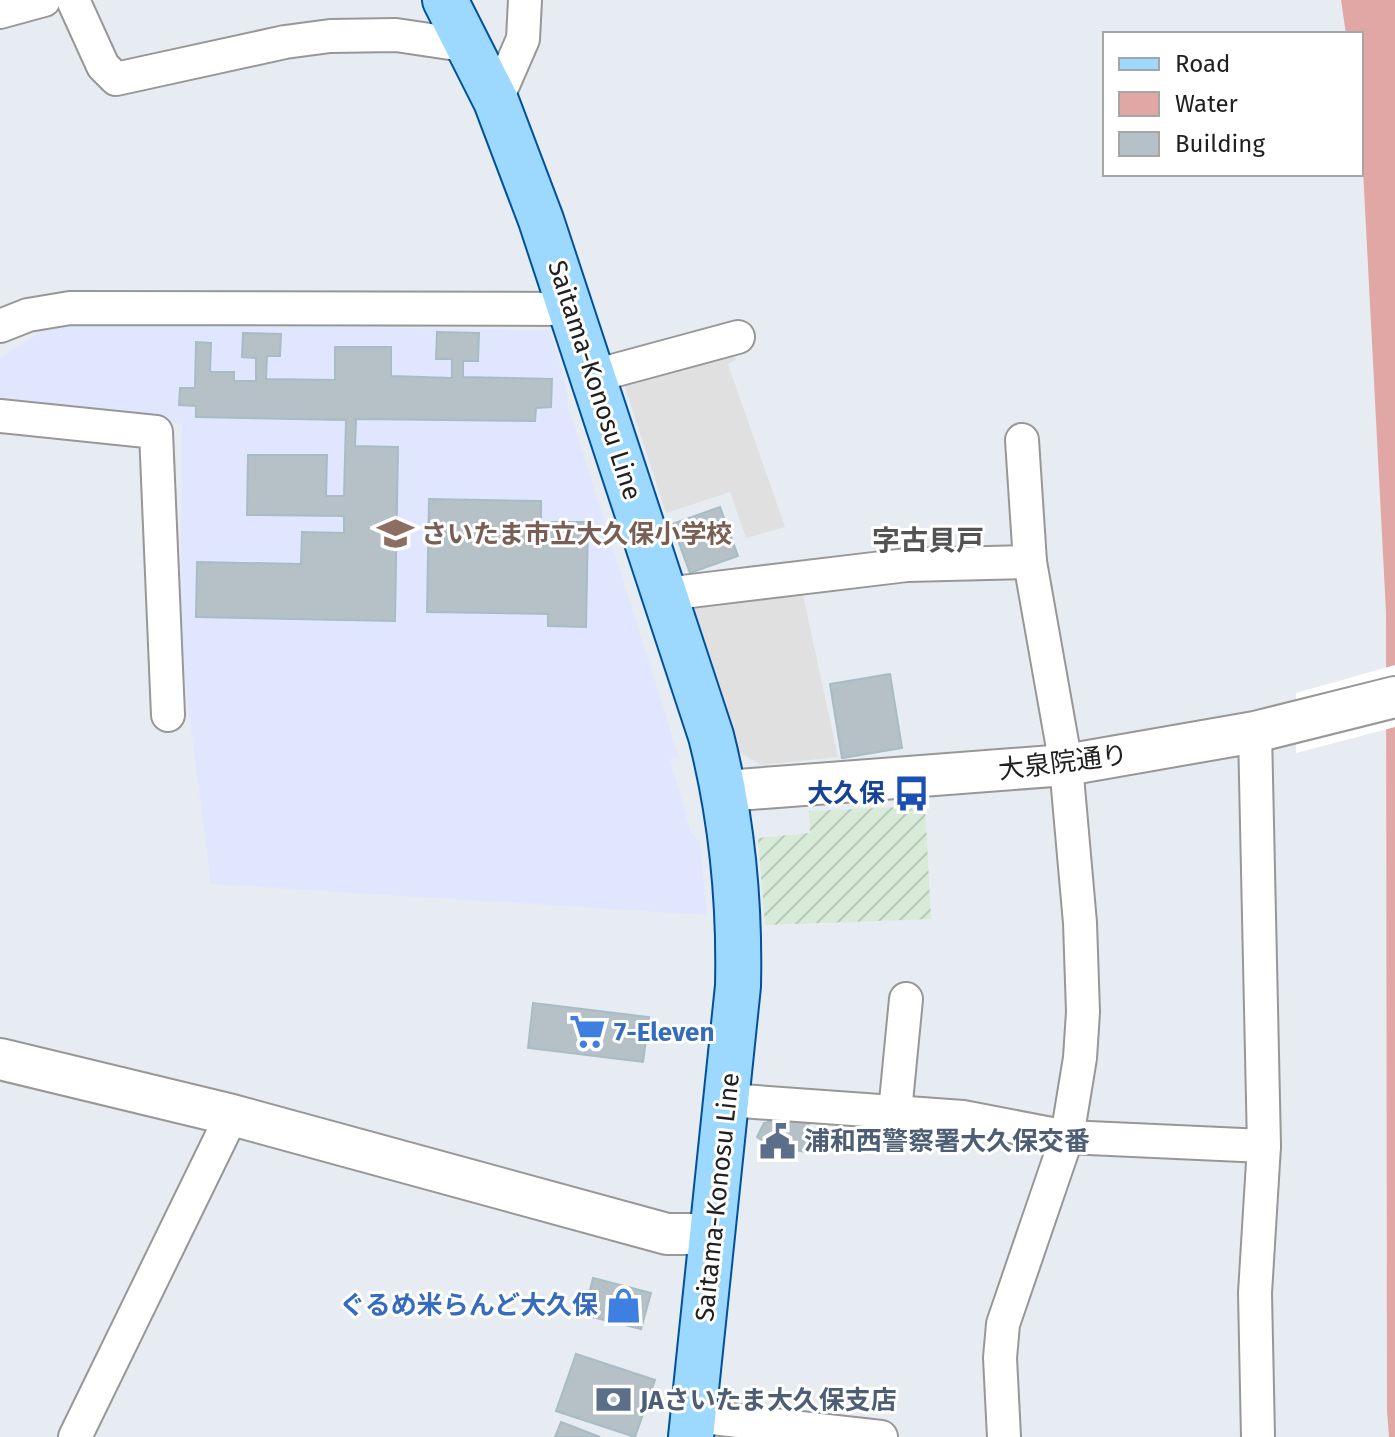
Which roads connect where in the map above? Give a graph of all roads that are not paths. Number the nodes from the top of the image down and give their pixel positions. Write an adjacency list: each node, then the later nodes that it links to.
1 (44, 0): 5 (street)
2 (73, 0): 6 (street)
3 (445, 0): 6 (main road, Saitama-Konosu Line)
4 (525, 0): 7 (street)
5 (0, 12)
6 (470, 46): 7 (main road, Saitama-Konosu Line)
7 (496, 101): 8 (main road, Saitama-Konosu Line)
8 (573, 309): 9 (street); 11 (main road, Saitama-Konosu Line)
9 (0, 326)
10 (738, 337): 11 (street)
11 (594, 376): 15 (main road, Saitama-Konosu Line)
12 (0, 416): 17 (street)
13 (1022, 440): 14 (street)
14 (1030, 562): 15 (street); 19 (street)
15 (666, 594): 20 (main road, Saitama-Konosu Line)
16 (1395, 697): 18 (street, 大泉院通り)
17 (168, 715)
18 (1255, 732): 19 (street, 大泉院通り); 27 (street)
19 (1066, 765): 20 (street, 大泉院通り); 26 (street)
20 (725, 791): 23 (main road, Saitama-Konosu Line)
21 (906, 999): 24 (street)
22 (0, 1059): 25 (street)
23 (728, 1100): 24 (street); 28 (main road, Saitama-Konosu Line)
24 (895, 1112): 26 (street)
25 (232, 1115): 28 (street); 30 (street)
26 (1067, 1137): 27 (street); 32 (street)
27 (1264, 1146): 33 (street)
28 (712, 1234): 29 (main road, Saitama-Konosu Line)
29 (693, 1427): 31 (street)
30 (75, 1437)
31 (881, 1437)
32 (1004, 1437)
33 (1258, 1437)

